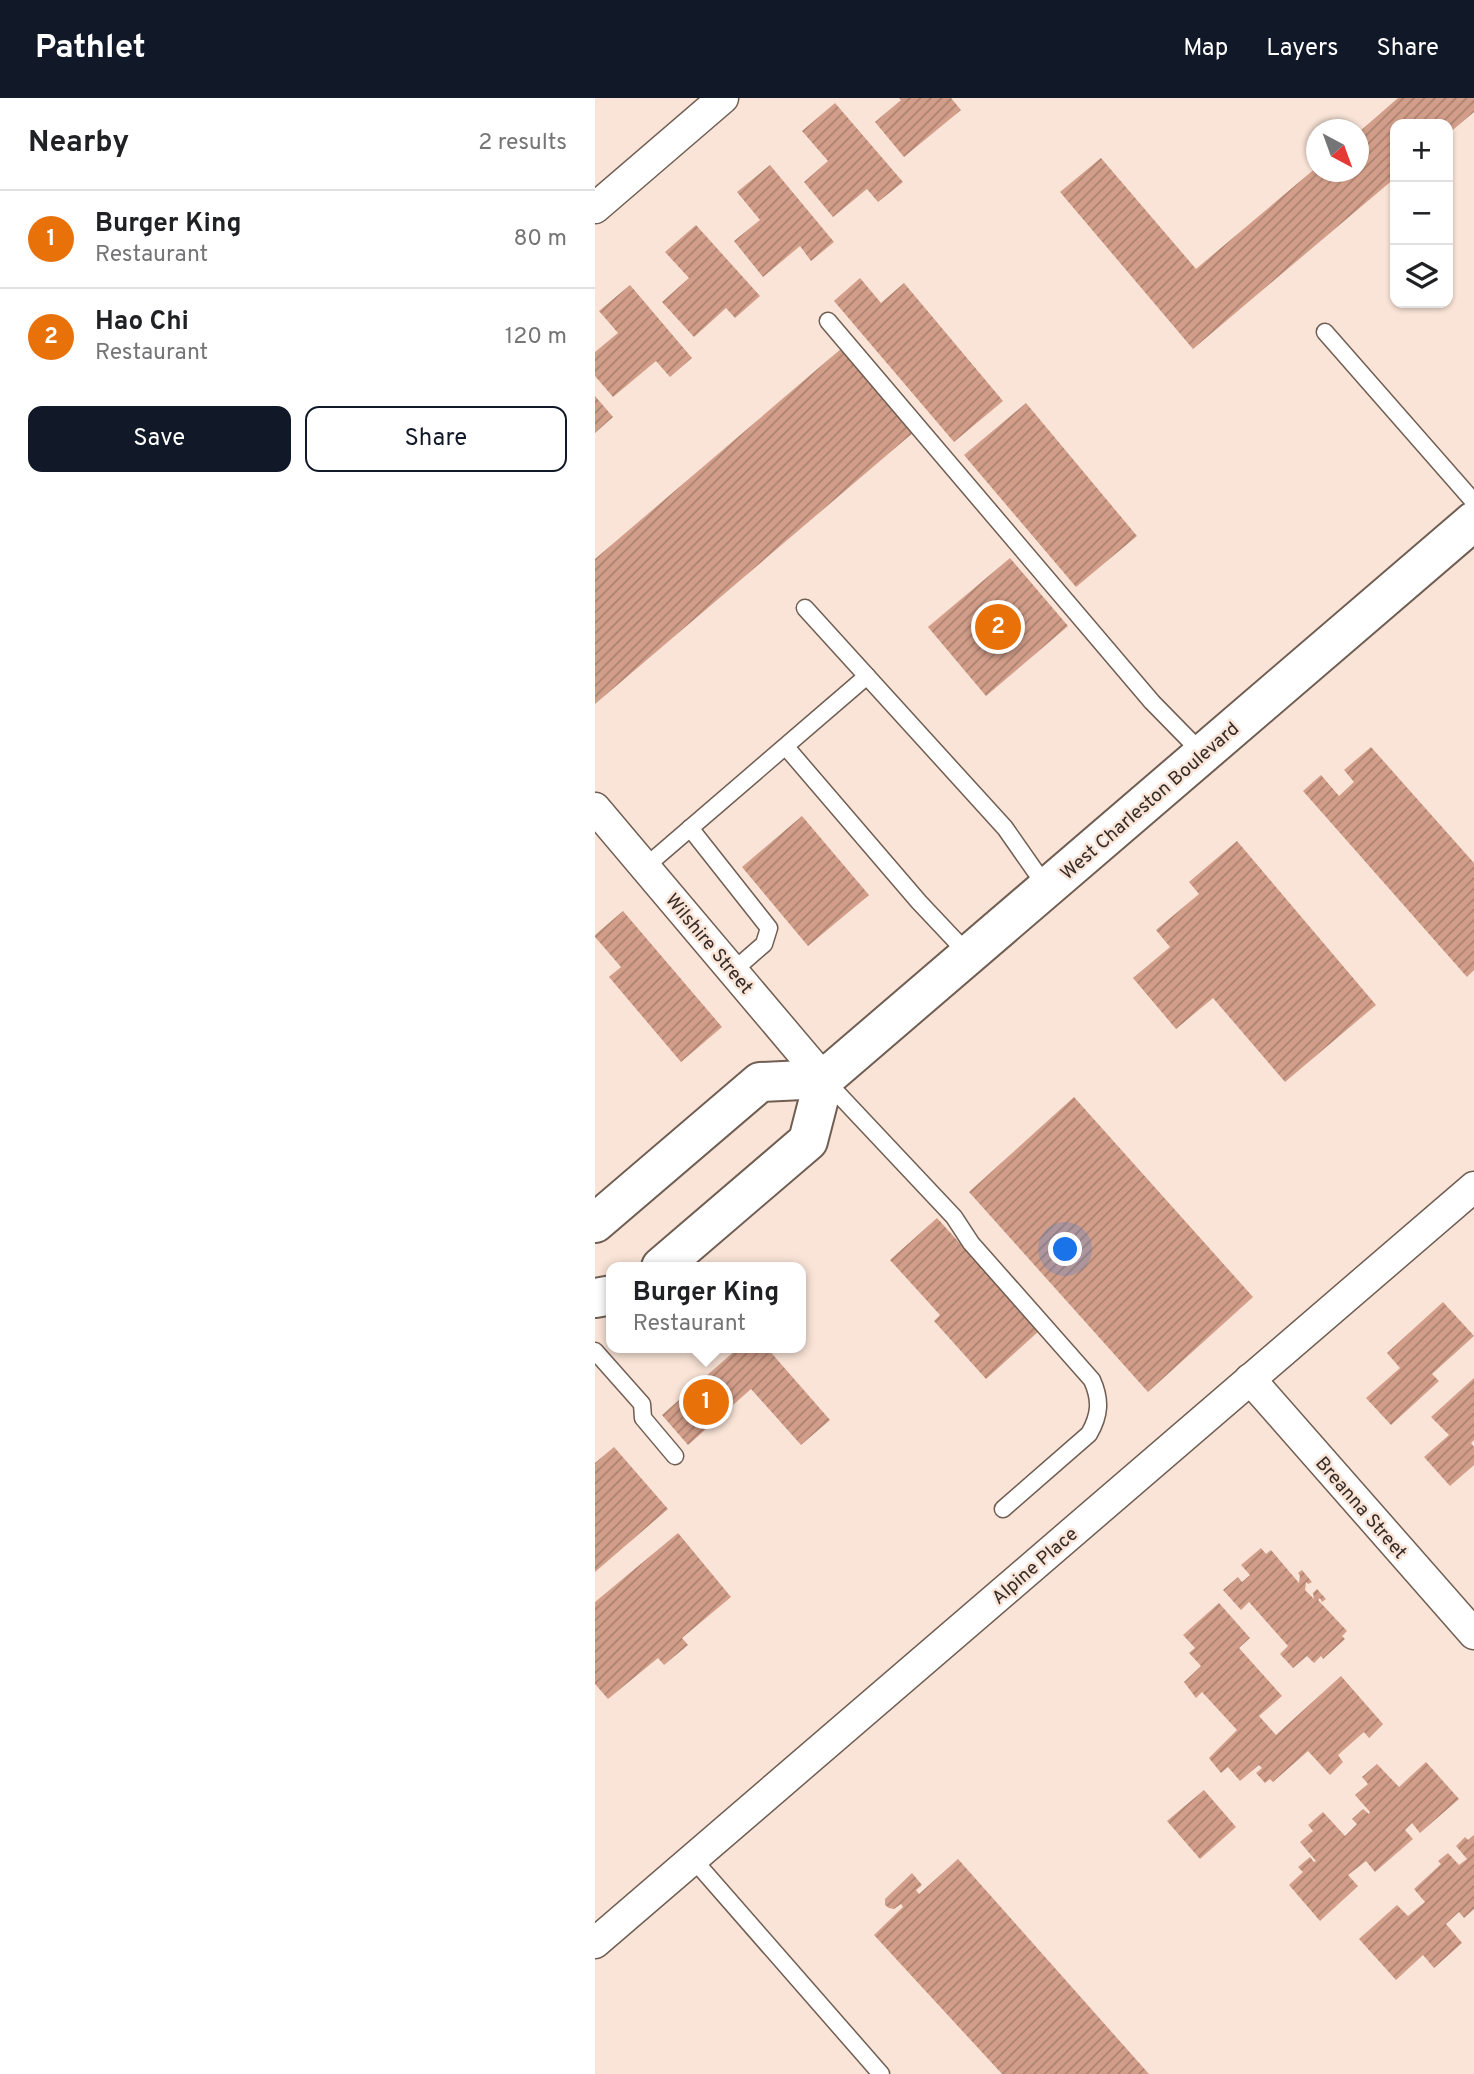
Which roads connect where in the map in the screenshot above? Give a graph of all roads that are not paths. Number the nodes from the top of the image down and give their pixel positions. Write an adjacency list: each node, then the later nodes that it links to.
1 (723, 98): 2 (street)
2 (595, 208)
3 (828, 321): 10 (lane)
4 (1325, 332): 5 (lane)
5 (1474, 502)
6 (1474, 521): 10 (main road, West Charleston Boulevard)
7 (805, 608): 8 (lane)
8 (867, 676): 9 (lane); 14 (lane)
9 (786, 747): 12 (lane); 15 (lane)
10 (1203, 754): 14 (main road, West Charleston Boulevard)
11 (595, 808): 13 (street, Wilshire Street)
12 (690, 828): 13 (lane); 16 (lane)
13 (645, 867): 16 (street, Wilshire Street)
14 (1047, 888): 15 (main road, West Charleston Boulevard)
15 (969, 955): 17 (main road, West Charleston Boulevard)
16 (733, 971): 17 (street, Wilshire Street)
17 (824, 1079): 19 (main road); 20 (main road); 24 (lane)
18 (1474, 1188): 22 (street, Alpine Place)
19 (595, 1223)
20 (667, 1262)
21 (595, 1351): 23 (lane)
22 (1250, 1379): 25 (street, Breanna Street); 26 (street, Alpine Place)
23 (675, 1456)
24 (1003, 1509)
25 (1474, 1634)
26 (693, 1859): 27 (street, Alpine Place); 28 (lane)
27 (595, 1943)
28 (881, 2074)

